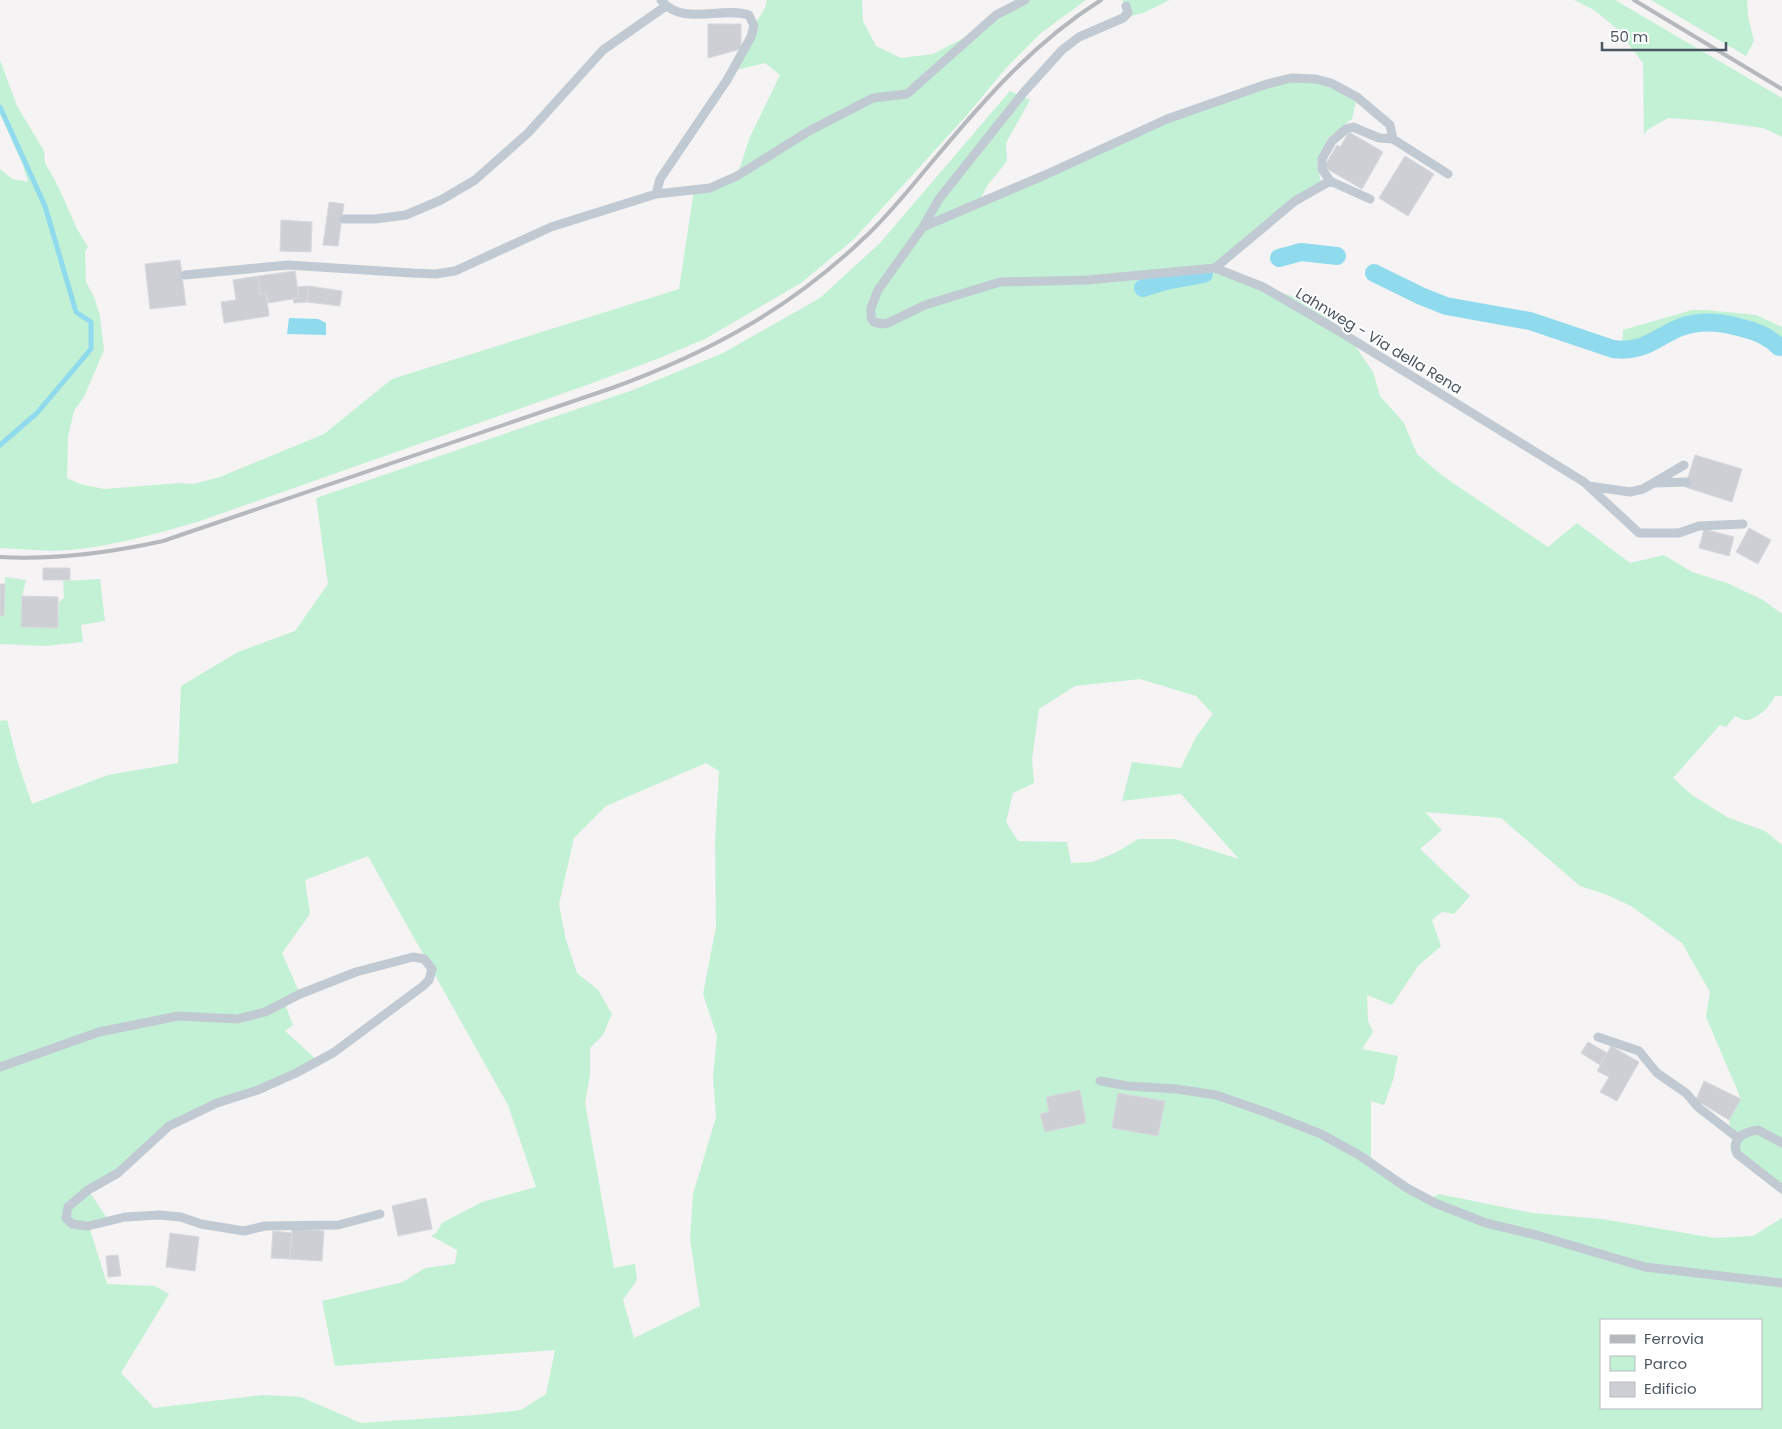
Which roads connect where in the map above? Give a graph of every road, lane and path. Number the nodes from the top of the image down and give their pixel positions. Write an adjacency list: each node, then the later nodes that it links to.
1 (1025, 0): 7 (lane)
2 (663, 3): 7 (lane); 9 (lane)
3 (1126, 6): 10 (lane)
4 (1393, 139): 5 (lane); 6 (lane); 10 (lane)
5 (1448, 174)
6 (1330, 181): 8 (lane); 11 (lane)
7 (656, 194): 12 (lane)
8 (1370, 199)
9 (344, 219)
10 (923, 227): 11 (lane)
11 (1215, 268): 16 (lane, Lahnweg - Via della Rena)
12 (185, 276)
13 (1684, 465): 15 (lane)
14 (1686, 482): 15 (lane)
15 (1654, 483): 16 (lane)
16 (1589, 486): 17 (lane, Lahnweg - Via della Rena)
17 (1743, 524)
18 (1598, 1037): 21 (lane)
19 (0, 1067): 24 (lane)
20 (1100, 1081): 25 (lane)
21 (1738, 1138): 22 (lane); 23 (lane)
22 (1782, 1143)
23 (1782, 1188)
24 (380, 1214)
25 (1782, 1283)

